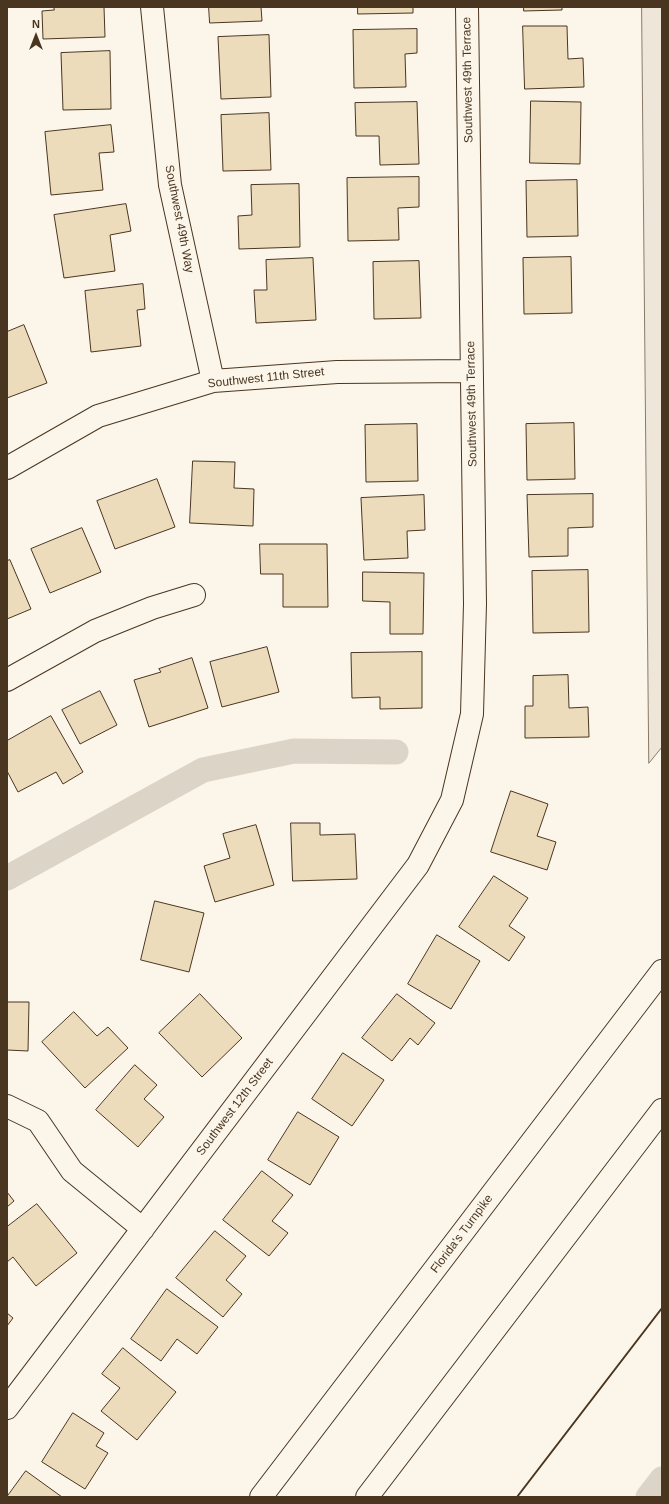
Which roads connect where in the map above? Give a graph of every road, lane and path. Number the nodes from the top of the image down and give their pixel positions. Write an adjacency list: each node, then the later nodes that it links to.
1 (152, 7): 4 (main road, Southwest 49th Way)
2 (467, 7): 3 (main road, Southwest 49th Terrace)
3 (471, 371): 4 (main road, Southwest 11th Street); 8 (main road, Southwest 49th Terrace)
4 (213, 381): 5 (main road, Southwest 11th Street)
5 (7, 468)
6 (194, 595): 7 (main road)
7 (7, 680)
8 (452, 800): 12 (main road, Southwest 12th Street)
9 (662, 971): 14 (main road, Florida's Turnpike)
10 (7, 1106): 12 (main road)
11 (662, 1110): 15 (main road)
12 (143, 1229): 13 (main road, Southwest 12th Street)
13 (7, 1408)
14 (261, 1497)
15 (367, 1497)

